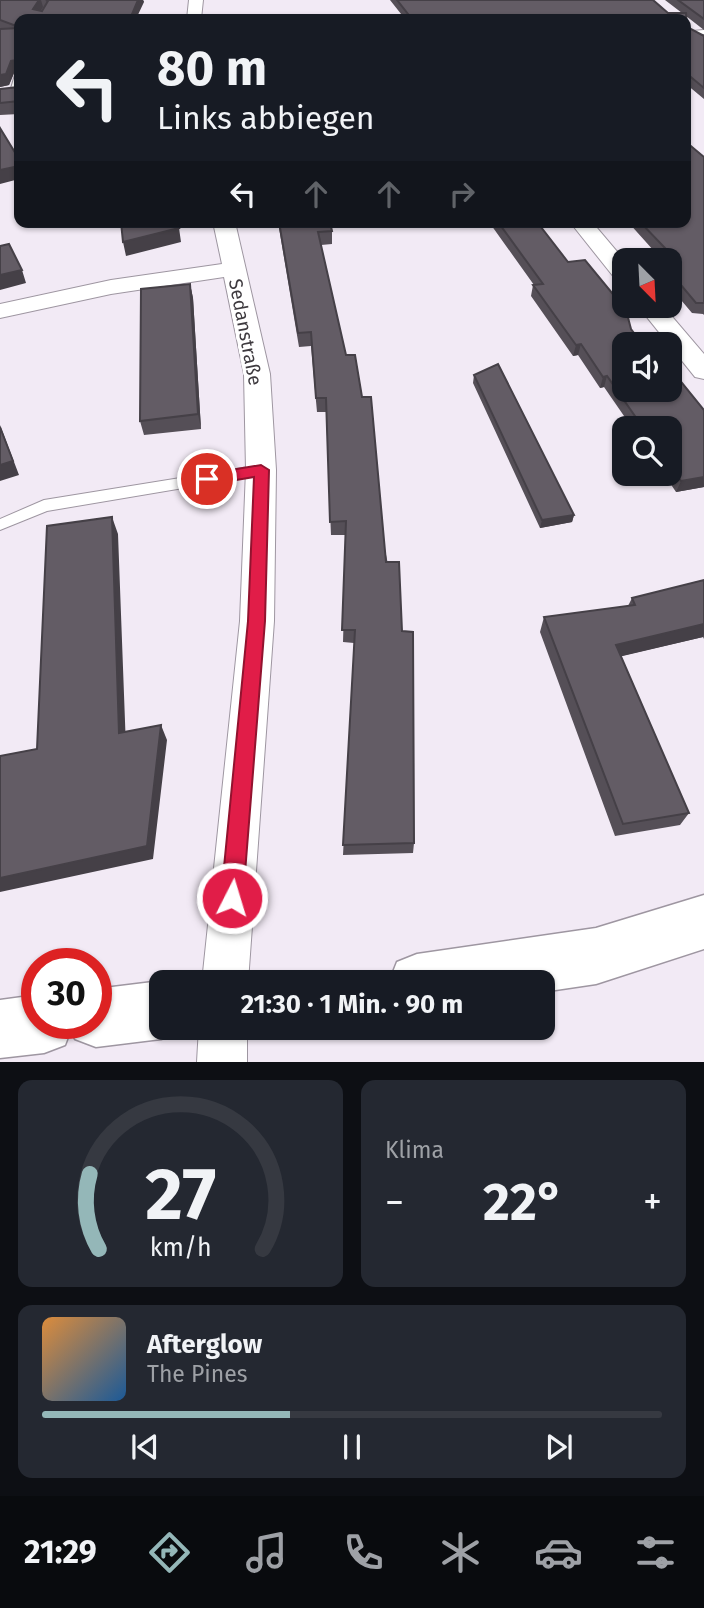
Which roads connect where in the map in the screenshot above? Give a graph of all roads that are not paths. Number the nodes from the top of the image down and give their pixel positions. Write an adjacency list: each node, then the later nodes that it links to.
1 (225, 228): 4 (street, Sedanstraße)
2 (585, 228): 3 (street)
3 (612, 260)
4 (234, 269): 5 (street, Sedanstraße); 8 (street, Sedanstraße)
5 (0, 311)
6 (660, 318): 7 (street)
7 (704, 371)
8 (261, 470): 9 (lane); 11 (street, Sedanstraße)
9 (2, 525)
10 (704, 922): 12 (main road)
11 (226, 970)
12 (500, 970)
13 (149, 1011): 14 (main road)
14 (112, 1016)
15 (21, 1027): 16 (main road)
16 (0, 1029)
17 (223, 1040): 18 (street)
18 (222, 1062)

